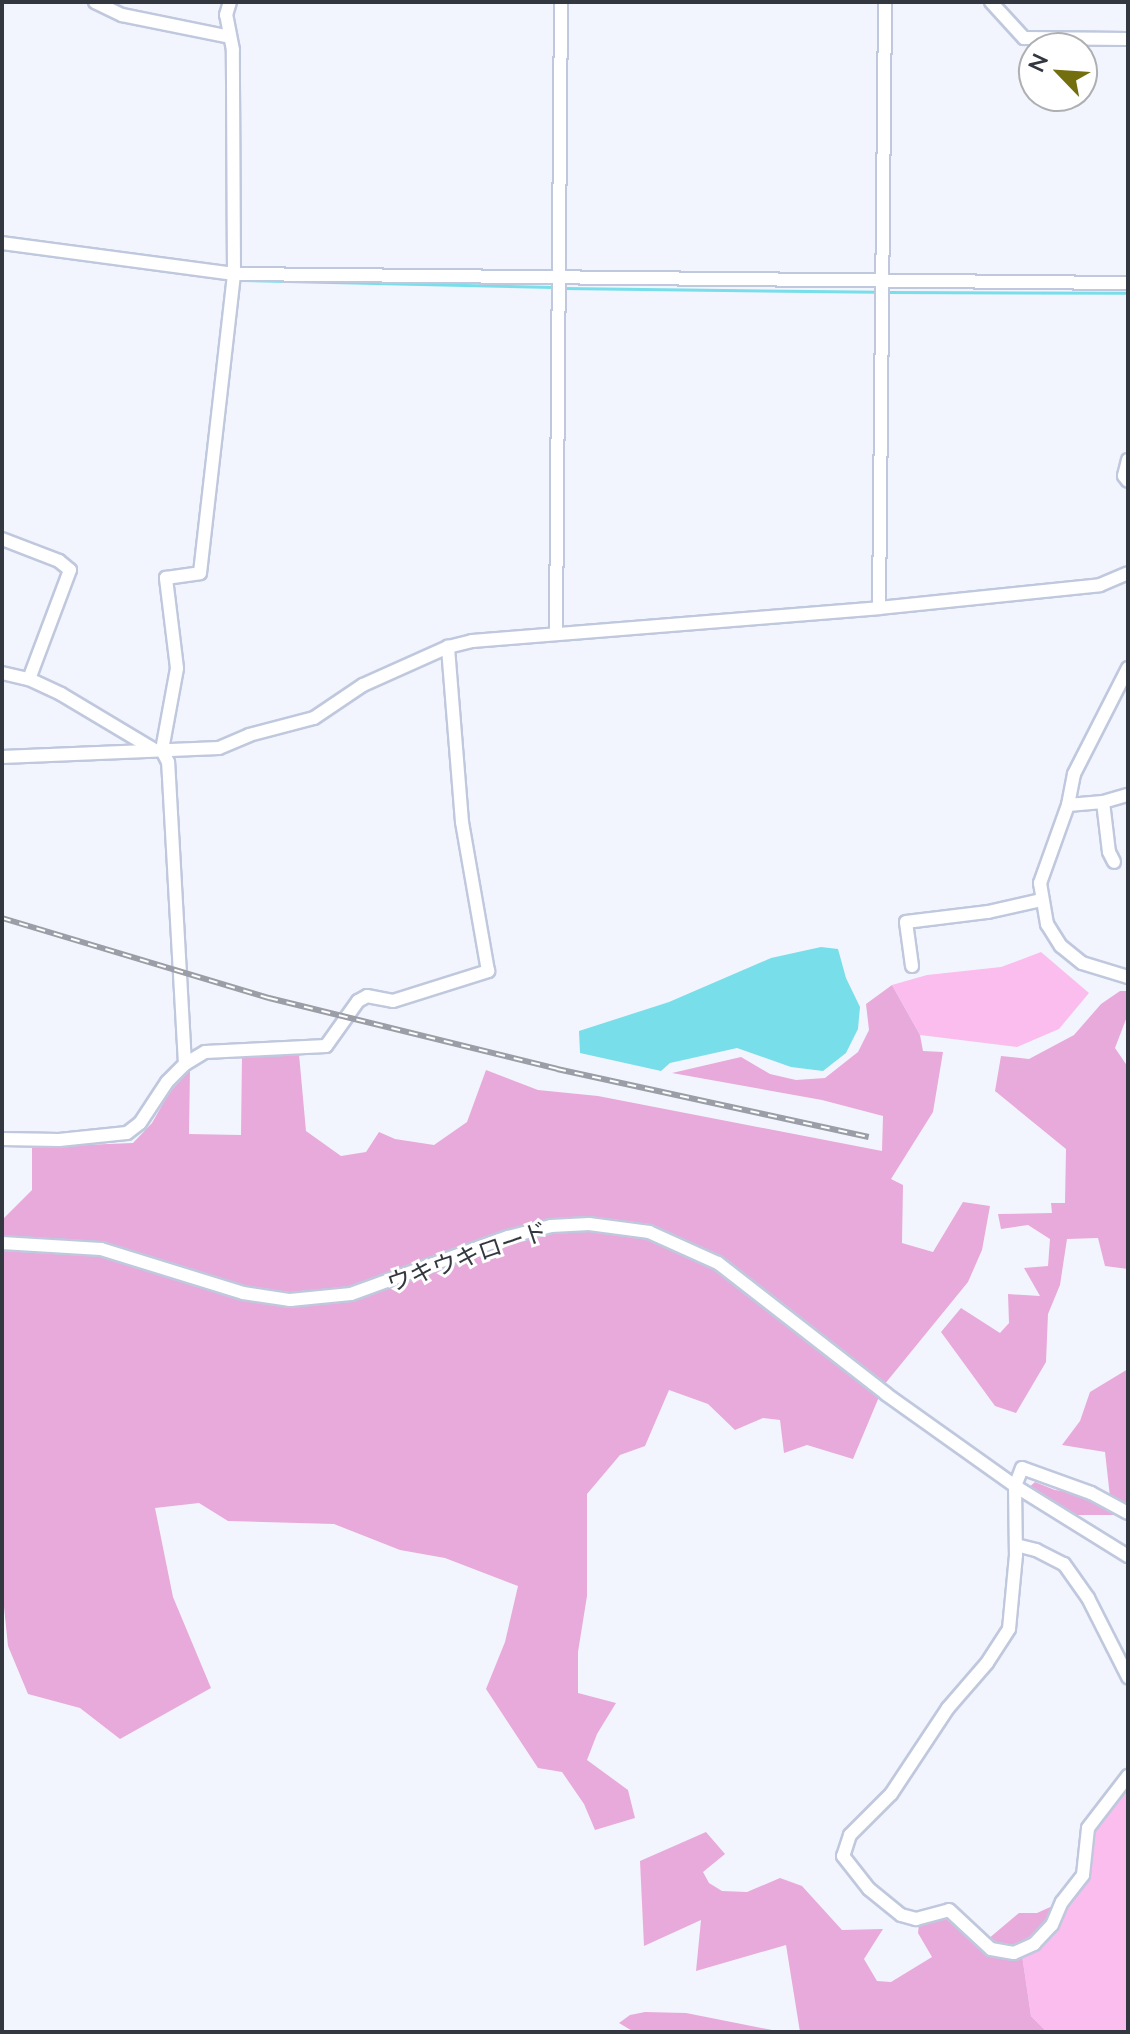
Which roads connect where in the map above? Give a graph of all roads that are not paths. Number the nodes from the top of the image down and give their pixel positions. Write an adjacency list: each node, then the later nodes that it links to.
1 (95, 2): 6 (street)
2 (230, 2): 6 (street)
3 (561, 2): 10 (street)
4 (885, 2): 12 (street)
5 (991, 2): 7 (street)
6 (230, 37): 9 (street)
7 (1128, 39)
8 (2, 243): 9 (street)
9 (234, 274): 10 (street); 23 (street)
10 (559, 279): 12 (street); 18 (street)
11 (1128, 283): 12 (street)
12 (884, 284): 17 (street)
13 (1128, 460): 14 (street)
14 (1128, 481)
15 (2, 539): 22 (street)
16 (1128, 573): 17 (street)
17 (879, 608): 18 (street)
18 (556, 633): 19 (street)
19 (448, 647): 23 (street); 32 (street)
20 (1128, 668): 27 (street)
21 (2, 673): 22 (street)
22 (29, 679): 23 (street)
23 (158, 750): 24 (street); 32 (street)
24 (2, 757)
25 (1128, 795): 26 (street)
26 (1103, 802): 27 (street); 28 (street)
27 (1068, 805): 29 (street)
28 (1114, 862)
29 (1041, 900): 30 (street); 31 (street)
30 (912, 966)
31 (1128, 977)
32 (185, 1064): 33 (street)
33 (2, 1139)
34 (2, 1243): 35 (street, ウキウキロード)
35 (1015, 1486): 36 (street); 37 (street); 38 (street, ウキウキロード)
36 (1128, 1513)
37 (1016, 1545): 39 (street); 40 (street)
38 (1128, 1556)
39 (1128, 1677)
40 (1128, 1776)

